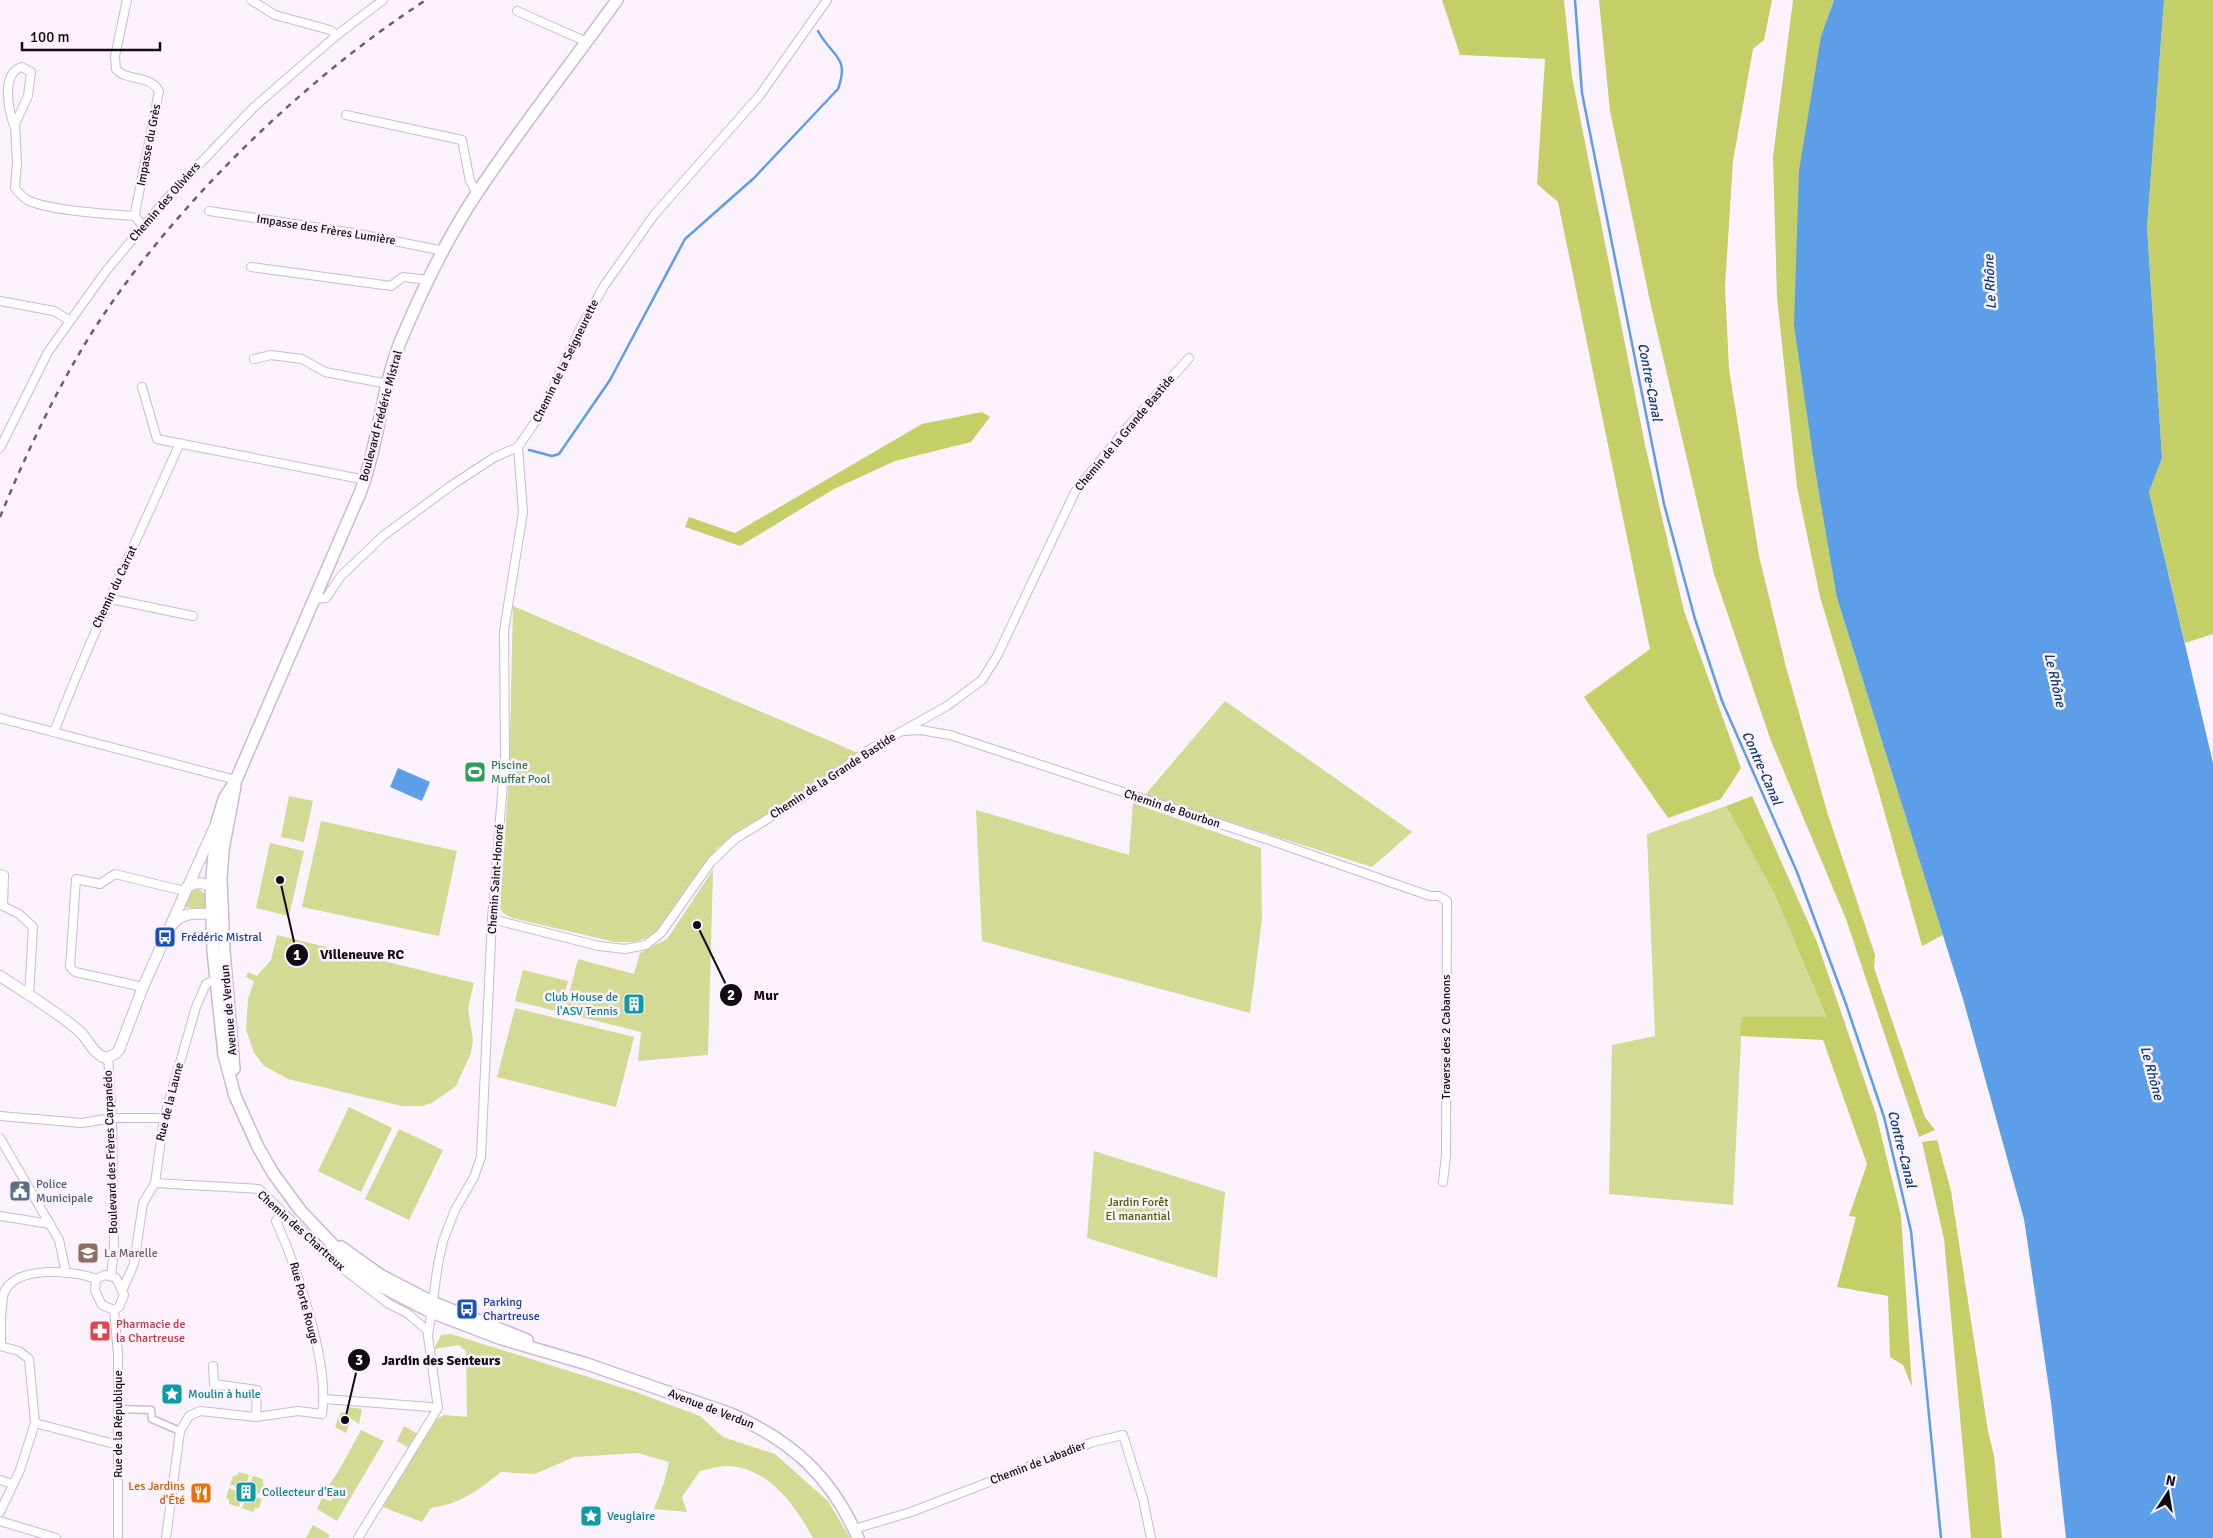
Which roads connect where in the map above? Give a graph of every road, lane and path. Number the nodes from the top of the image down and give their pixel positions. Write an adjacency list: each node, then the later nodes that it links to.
1 (127, 0): 13 (street, Impasse du Grès)
2 (251, 0): 7 (street)
3 (382, 0): 7 (street, Chemin des Oliviers)
4 (617, 0): 8 (main road, Boulevard Frédéric Mistral)
5 (827, 0): 25 (street, Chemin de la Seigneurette)
6 (517, 11): 8 (street)
7 (337, 35): 14 (street, Chemin des Oliviers)
8 (586, 42): 11 (main road, Boulevard Frédéric Mistral)
9 (346, 115): 11 (street)
10 (15, 128): 10 (street); 13 (street)
11 (477, 193): 15 (main road, Boulevard Frédéric Mistral)
12 (209, 211): 15 (street, Impasse des Frères Lumière)
13 (135, 216): 14 (street)
14 (143, 227): 19 (street, Chemin des Oliviers)
15 (444, 251): 17 (main road, Boulevard Frédéric Mistral)
16 (251, 267): 17 (street)
17 (429, 280): 22 (main road, Boulevard Frédéric Mistral)
18 (0, 301): 19 (street)
19 (68, 320): 26 (street, Chemin des Oliviers)
20 (254, 358): 22 (street)
21 (1188, 358): 32 (street, Chemin de la Grande Bastide)
22 (388, 384): 27 (main road, Boulevard Frédéric Mistral)
23 (142, 387): 24 (street)
24 (180, 443): 27 (street); 28 (street, Chemin du Carrat)
25 (518, 447): 29 (street); 42 (street, Chemin Saint-Honoré)
26 (0, 448)
27 (366, 480): 29 (main road, Boulevard Frédéric Mistral)
28 (111, 599): 30 (street); 33 (street, Chemin du Carrat)
29 (315, 600): 34 (main road, Boulevard Frédéric Mistral)
30 (193, 616)
31 (0, 718): 33 (street)
32 (903, 731): 39 (street, Chemin de Bourbon); 42 (street, Chemin de la Grande Bastide)
33 (54, 732): 34 (street)
34 (236, 780): 35 (main road, Boulevard Frédéric Mistral); 41 (main road, Boulevard Frédéric Mistral)
35 (217, 822): 37 (main road, Boulevard Frédéric Mistral); 38 (street, Boulevard Frédéric Mistral)
36 (0, 874): 40 (street)
37 (211, 887): 38 (street); 41 (main road, Boulevard Frédéric Mistral)
38 (185, 890): 43 (street, Boulevard Frédéric Mistral); 46 (street)
39 (1439, 896): 54 (street, Traverse des 2 Cabanons)
40 (1, 906): 47 (street)
41 (216, 908): 43 (street); 45 (main road, Avenue de Verdun); 50 (main road, Avenue de Verdun)
42 (492, 919): 63 (street, Chemin Saint-Honoré)
43 (170, 927): 46 (street, Boulevard Frédéric Mistral)
44 (0, 976): 47 (street)
45 (216, 979): 50 (main road, Avenue de Verdun); 52 (street, Rue de la Laune)
46 (143, 986): 48 (street, Boulevard Frédéric Mistral)
47 (29, 995): 48 (street)
48 (108, 1057): 51 (street, Boulevard des Frères Carpanédo)
49 (0, 1116): 51 (street)
50 (245, 1117): 63 (main road, Avenue de Verdun)
51 (112, 1118): 52 (street); 60 (street, Boulevard des Frères Carpanédo)
52 (164, 1118): 55 (street, Rue de la Laune)
53 (0, 1138): 58 (street)
54 (1443, 1182)
55 (156, 1183): 56 (street, Chemin des Chartreux); 62 (street, Rue de la Laune)
56 (282, 1213): 65 (street, Chemin des Chartreux); 68 (street, Rue Porte Rouge)
57 (0, 1216): 58 (street)
58 (50, 1224): 59 (street)
59 (66, 1273): 61 (street); 66 (street)
60 (111, 1276): 61 (street); 62 (street)
61 (96, 1280): 64 (street)
62 (123, 1289): 64 (street)
63 (432, 1307): 65 (street); 79 (main road, Avenue de Verdun)
64 (114, 1310): 70 (street, Rue de la République)
65 (428, 1330): 83 (street)
66 (0, 1346): 72 (street)
67 (213, 1366): 71 (street)
68 (324, 1398): 69 (street); 71 (street)
69 (431, 1407)
70 (118, 1409): 73 (street); 74 (street, Rue de la République)
71 (256, 1417): 73 (street)
72 (36, 1423): 74 (street); 76 (street)
73 (180, 1430): 82 (street)
74 (118, 1445): 81 (street, Rue de la République)
75 (0, 1480): 76 (street)
76 (13, 1484): 77 (street)
77 (0, 1512)
78 (0, 1521): 80 (street)
79 (856, 1533): 84 (street, Chemin de Labadier)
80 (56, 1538)
81 (118, 1538)
82 (166, 1538)
83 (358, 1538)
84 (1150, 1538)

